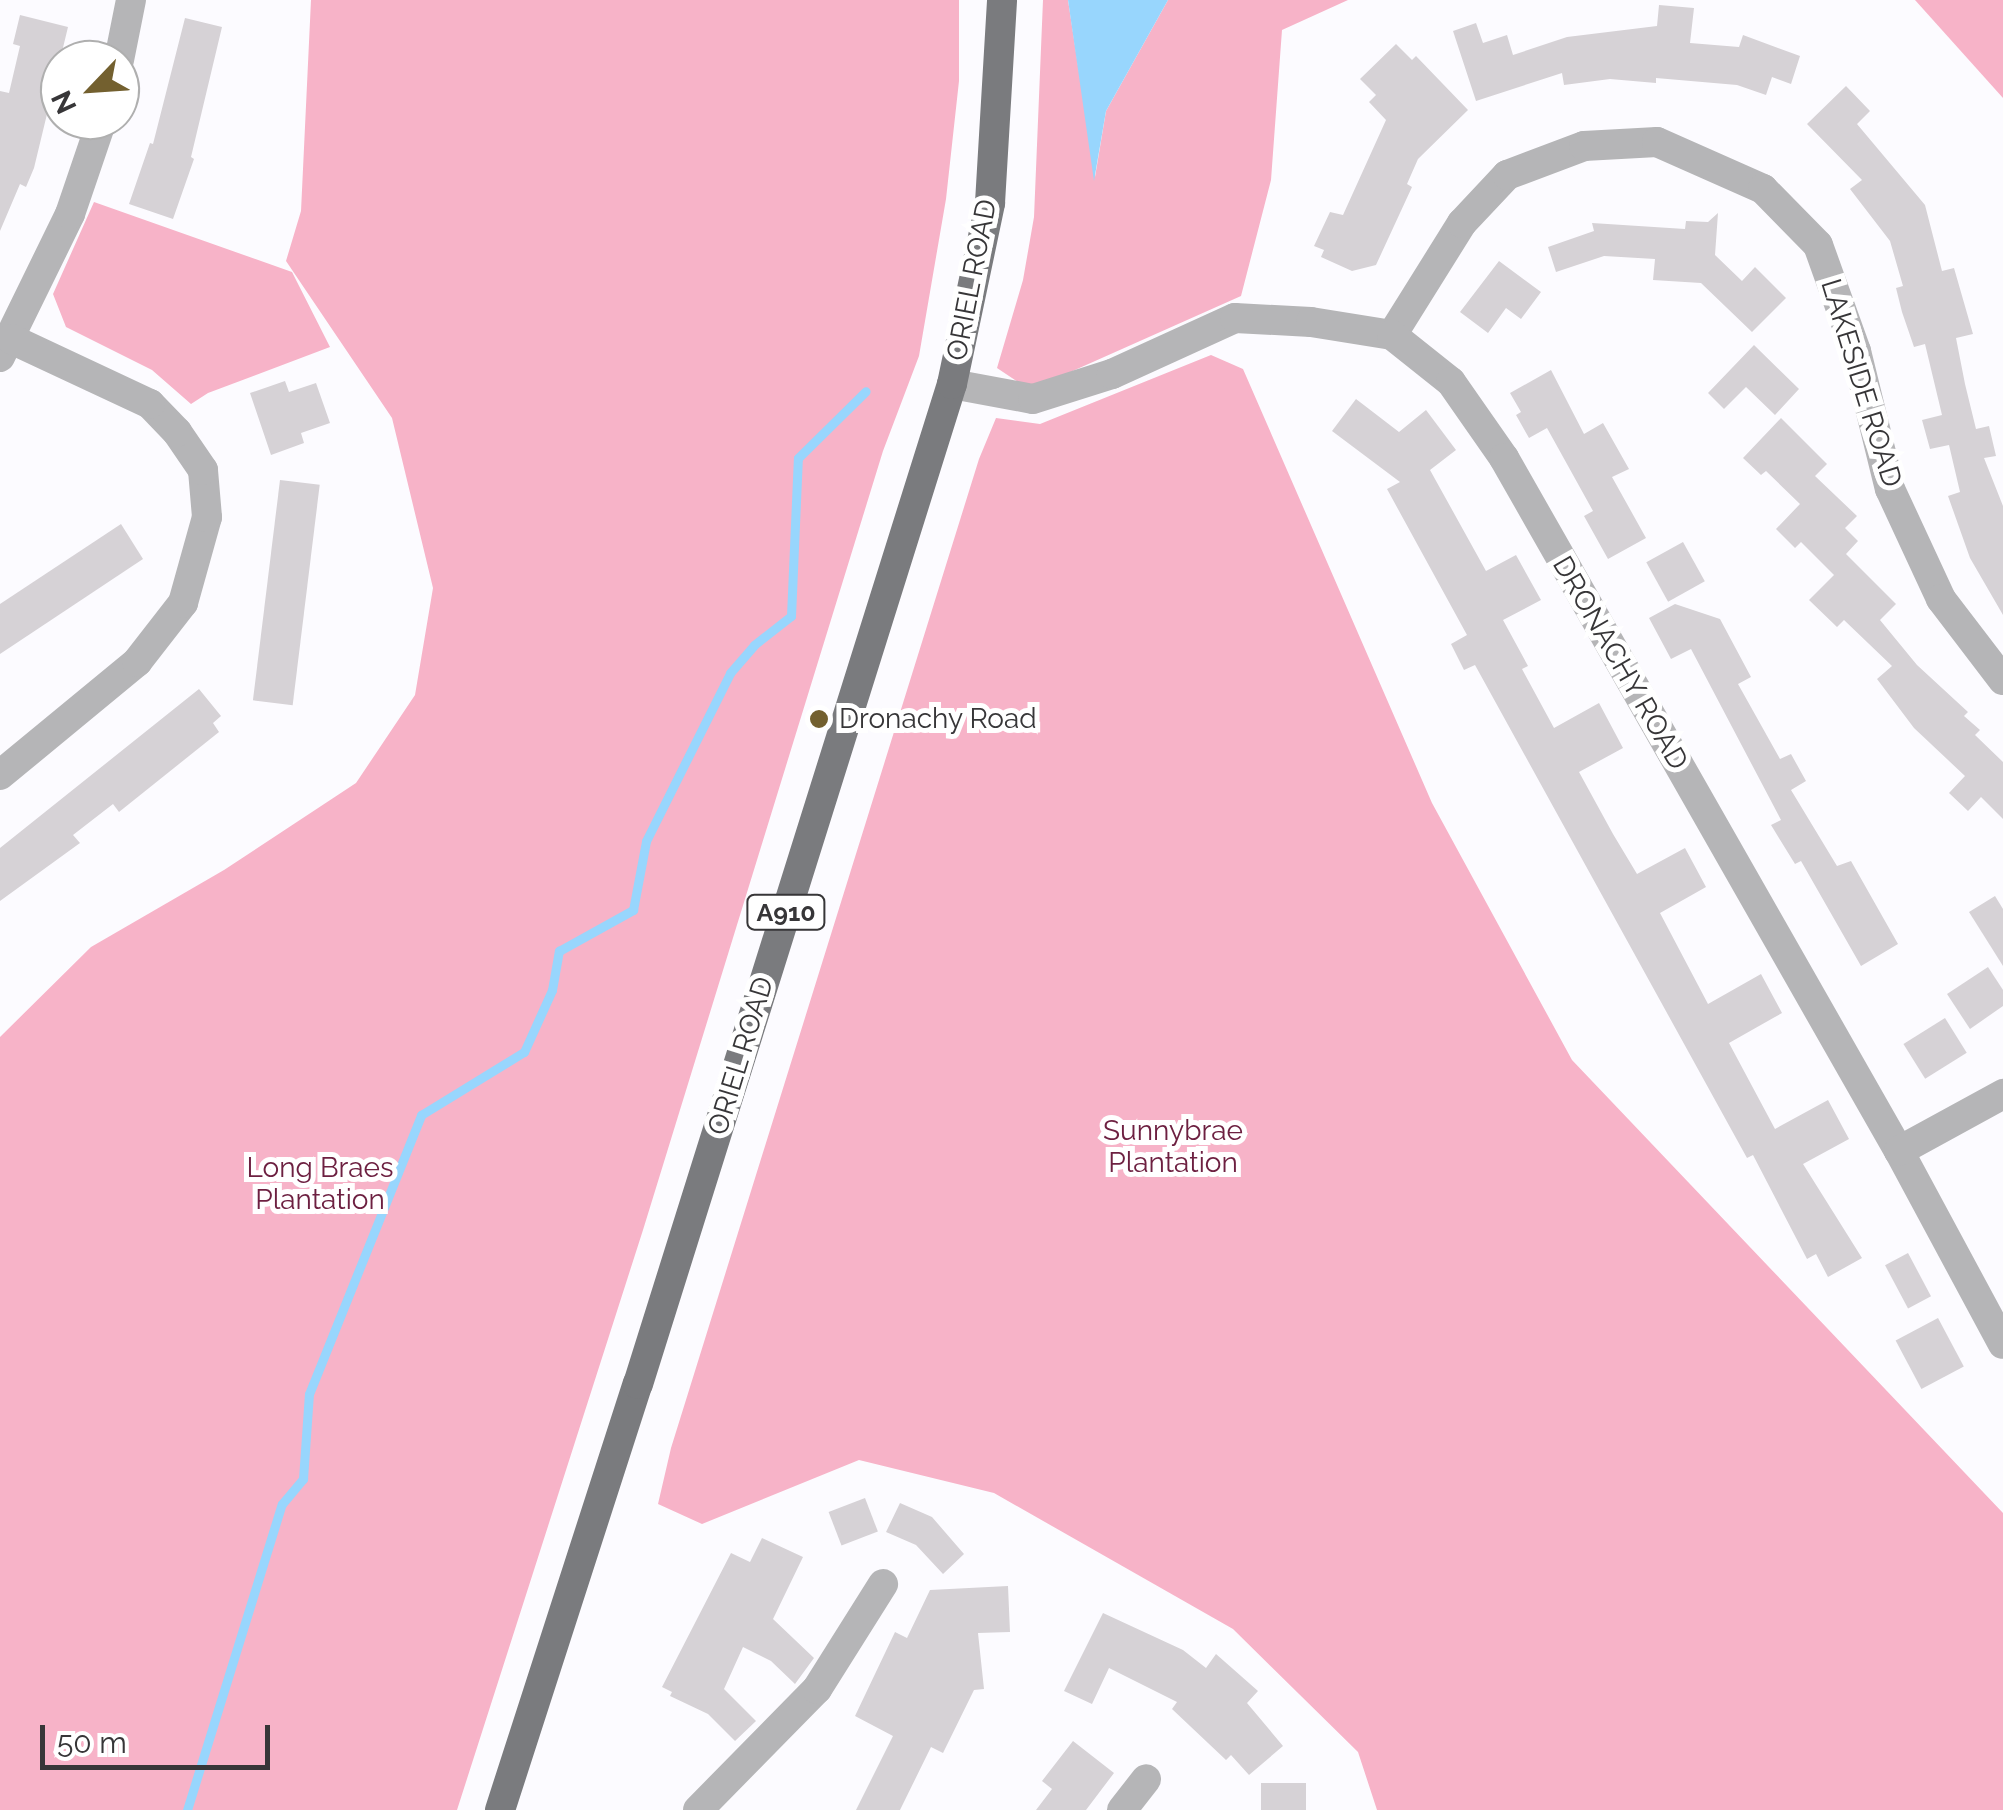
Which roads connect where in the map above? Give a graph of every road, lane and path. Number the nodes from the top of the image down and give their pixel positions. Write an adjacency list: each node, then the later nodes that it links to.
1 (130, 0): 3 (street)
2 (1002, 0): 7 (main road, ORIEL ROAD / A910)
3 (123, 40)
4 (95, 140): 6 (street)
5 (1392, 335): 7 (street, DRONACHY ROAD); 8 (street, LAKESIDE ROAD); 11 (street, DRONACHY ROAD)
6 (6, 348): 9 (street)
7 (952, 384): 15 (main road, ORIEL ROAD / A910)
8 (2003, 680)
9 (0, 775)
10 (2003, 1094): 11 (street)
11 (1899, 1151): 12 (street, DRONACHY ROAD)
12 (2003, 1344)
13 (884, 1584): 16 (street)
14 (1146, 1779): 17 (street)
15 (500, 1810)
16 (698, 1810)
17 (1122, 1810)

